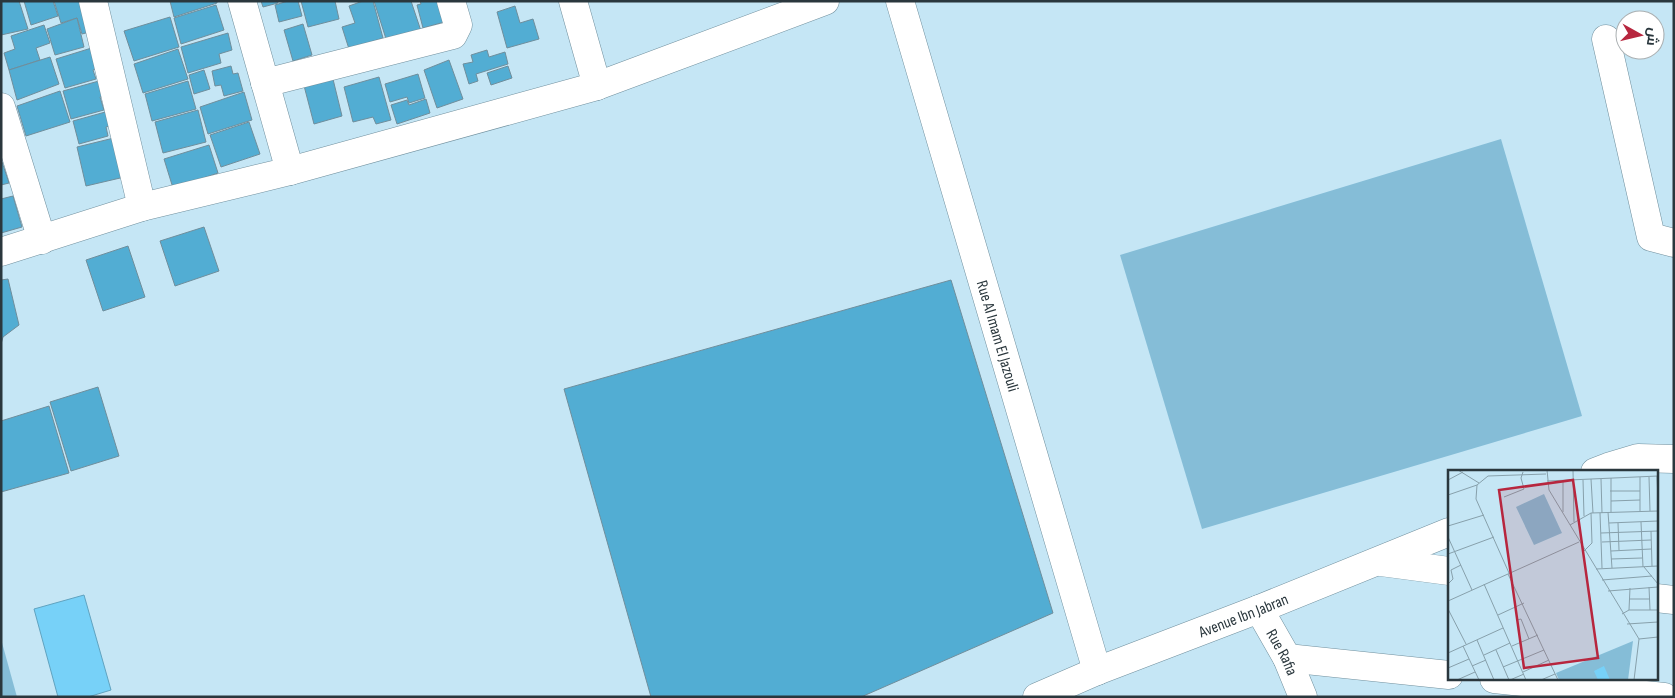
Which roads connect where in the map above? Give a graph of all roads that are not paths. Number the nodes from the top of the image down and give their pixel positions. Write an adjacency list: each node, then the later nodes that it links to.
1 (93, 1): 12 (street)
2 (242, 1): 8 (street)
3 (451, 1): 8 (street)
4 (573, 1): 9 (street)
5 (825, 1): 9 (street)
6 (900, 1): 25 (street, Rue Al Imam El Jazouli)
7 (1606, 40): 14 (street)
8 (265, 83): 11 (street)
9 (597, 86): 11 (street)
10 (1, 107): 13 (street)
11 (290, 171): 12 (street)
12 (142, 207): 13 (street)
13 (42, 240): 15 (street)
14 (1674, 243)
15 (1, 252)
16 (1674, 459): 17 (street)
17 (1601, 470)
18 (1448, 532): 19 (street, Avenue Ibn Jabran)
19 (1379, 561): 20 (street); 23 (street, Avenue Ibn Jabran)
20 (1448, 570)
21 (1658, 598): 22 (street)
22 (1674, 600)
23 (1259, 609): 24 (street, Rue Rafia); 25 (street, Avenue Ibn Jabran)
24 (1287, 658): 26 (street); 30 (street, Rue Rafia)
25 (1097, 671): 29 (street, Avenue Ibn Jabran)
26 (1448, 675)
27 (1503, 680): 31 (street)
28 (1674, 691): 32 (street)
29 (1037, 697)
30 (1303, 697)
31 (1664, 697)
32 (1673, 697)

